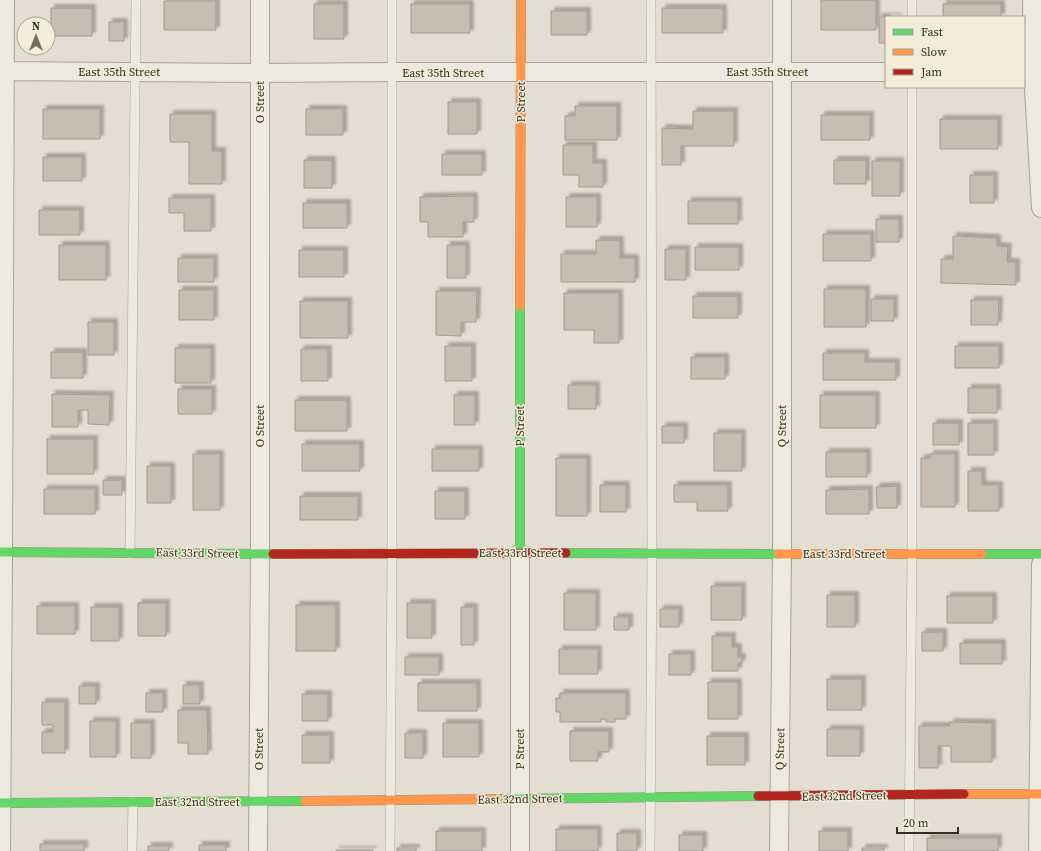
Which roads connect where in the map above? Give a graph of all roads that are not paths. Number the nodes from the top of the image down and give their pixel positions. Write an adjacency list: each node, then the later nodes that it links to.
1 (5, 0): 11 (street)
2 (136, 0): 12 (lane)
3 (260, 0): 19 (street, O Street)
4 (392, 0): 13 (lane)
5 (521, 0): 18 (street, P Street)
6 (651, 0): 14 (lane)
7 (782, 0): 15 (street, Q Street)
8 (912, 0): 10 (lane)
9 (1032, 0): 17 (street)
10 (912, 16)
11 (2, 71): 12 (street, East 35th Street); 22 (street)
12 (136, 72): 19 (street, East 35th Street); 23 (lane)
13 (392, 72): 18 (street, East 35th Street); 19 (street, East 35th Street); 24 (lane)
14 (651, 72): 15 (street, East 35th Street); 18 (street, East 35th Street); 27 (lane)
15 (782, 72): 16 (street, East 35th Street); 28 (street, Q Street)
16 (885, 72)
17 (1033, 72): 21 (street)
18 (521, 73): 25 (street, P Street)
19 (260, 74): 26 (street, O Street)
20 (912, 88): 29 (lane)
21 (1041, 208)
22 (2, 552): 23 (street, East 33rd Street); 41 (street)
23 (130, 553): 26 (street, East 33rd Street)
24 (392, 553): 25 (street, East 33rd Street); 26 (street, East 33rd Street); 38 (lane)
25 (520, 553): 27 (street, East 33rd Street); 37 (street, P Street)
26 (260, 554): 40 (street, O Street)
27 (652, 554): 28 (street, East 33rd Street); 36 (lane)
28 (782, 554): 29 (street, East 33rd Street); 35 (street, Q Street)
29 (912, 554): 30 (street, East 33rd Street); 34 (lane)
30 (1041, 554)
31 (1041, 564): 32 (street)
32 (1040, 676): 33 (street)
33 (1040, 794): 34 (street, East 32nd Street); 50 (street)
34 (910, 795): 35 (street, East 32nd Street); 49 (lane)
35 (779, 796): 36 (street, East 32nd Street); 48 (street, Q Street)
36 (650, 797): 37 (street, East 32nd Street); 47 (lane)
37 (520, 799): 38 (street, East 32nd Street); 46 (street, P Street)
38 (391, 800): 40 (street, East 32nd Street); 45 (lane)
39 (133, 802): 40 (street, East 32nd Street); 41 (street, East 32nd Street); 43 (lane)
40 (259, 802): 44 (street, O Street)
41 (1, 803): 42 (street)
42 (1, 851)
43 (132, 851)
44 (258, 851)
45 (390, 851)
46 (520, 851)
47 (650, 851)
48 (779, 851)
49 (909, 851)
50 (1038, 851)

